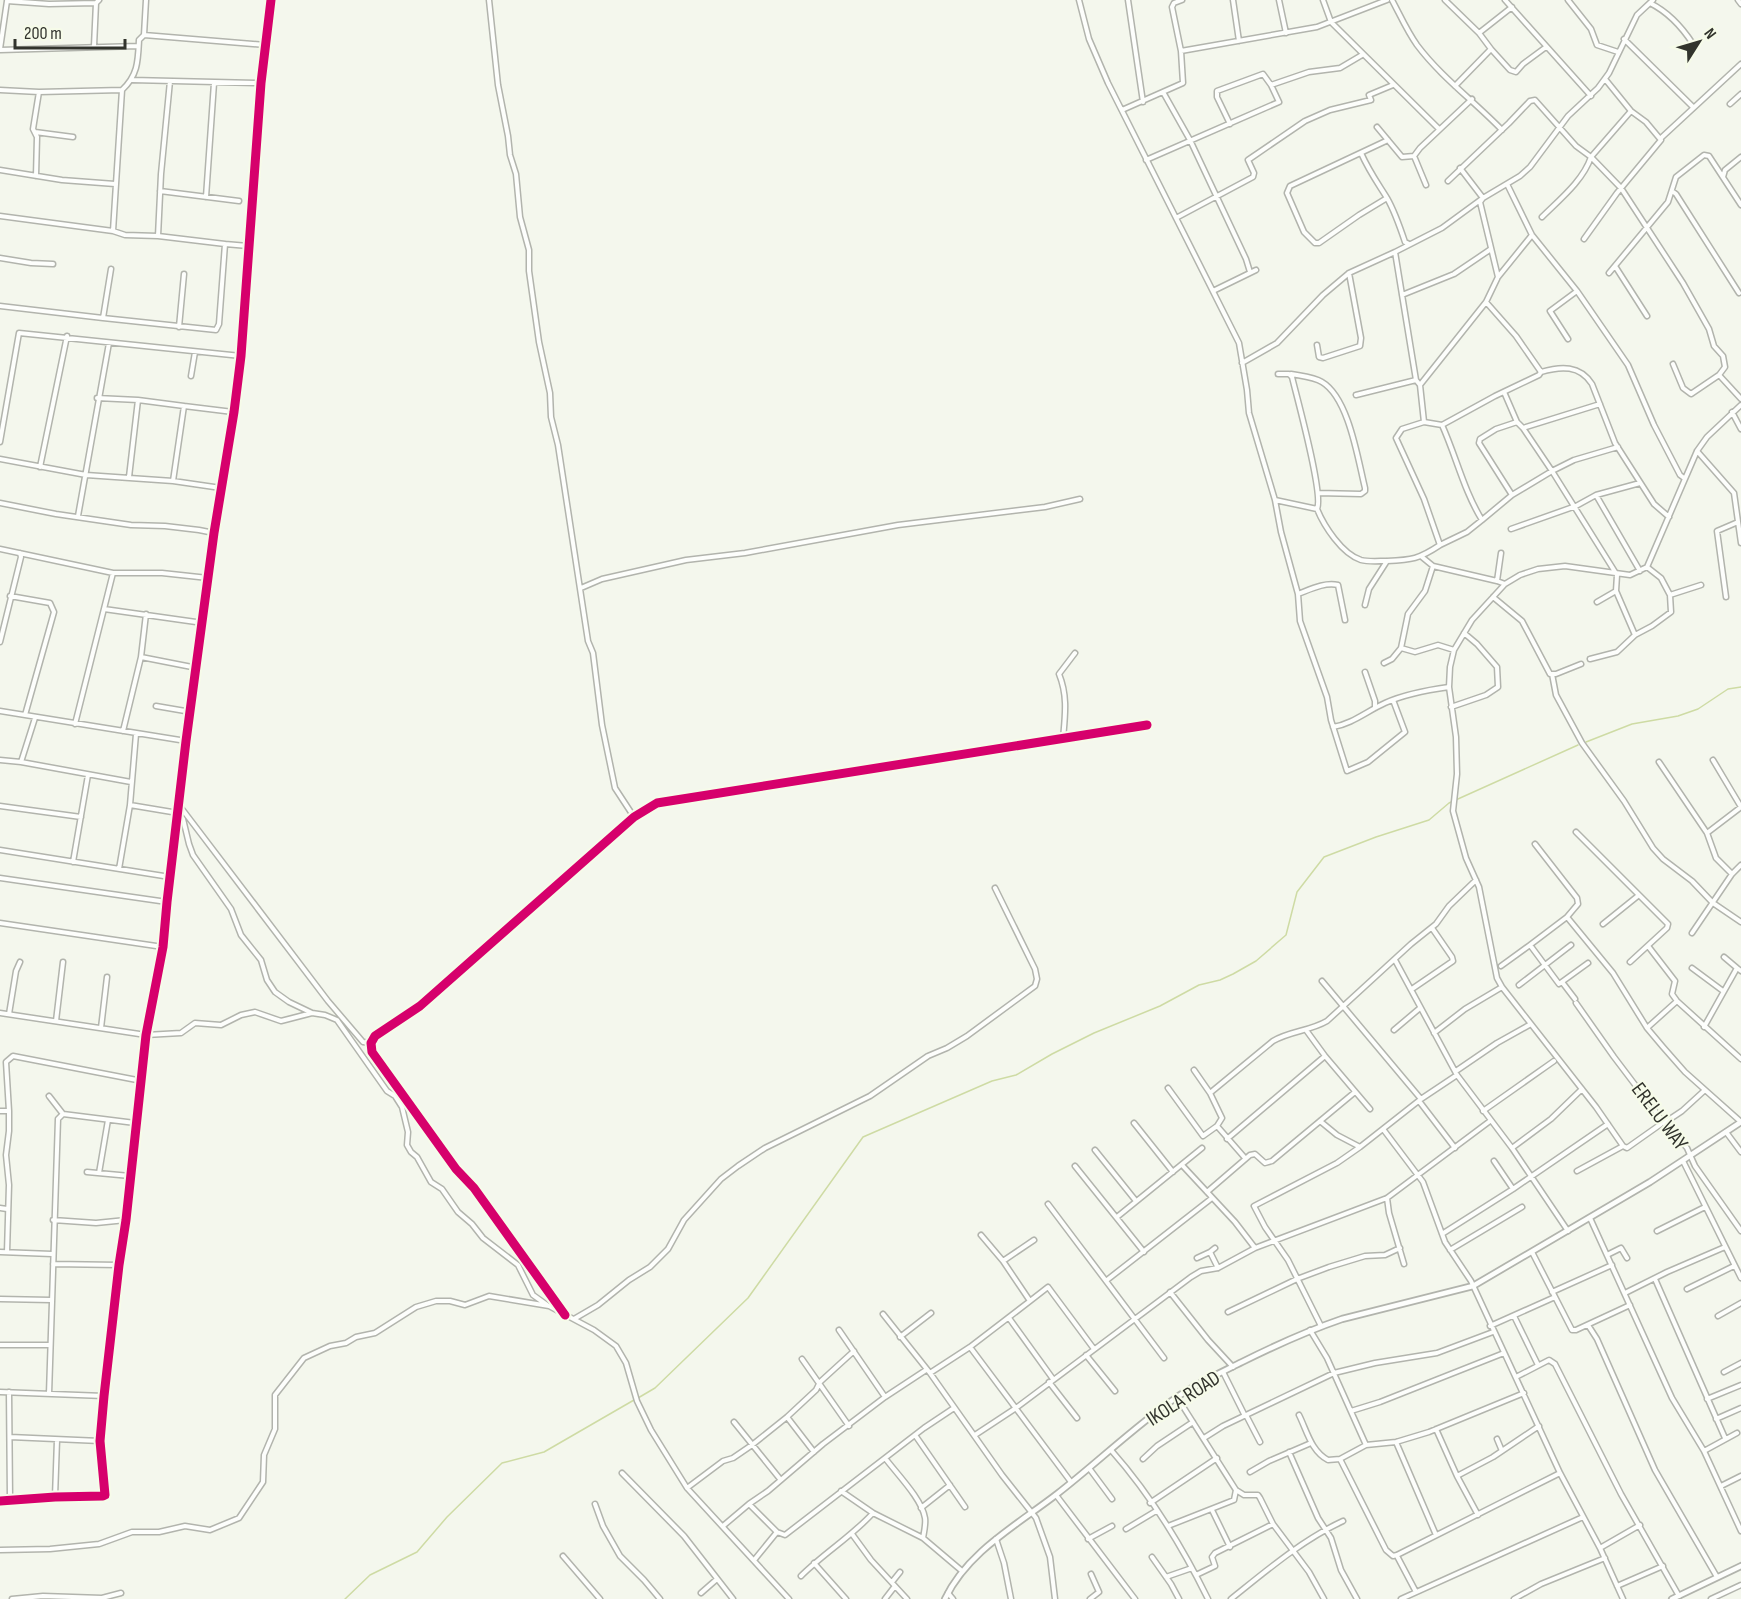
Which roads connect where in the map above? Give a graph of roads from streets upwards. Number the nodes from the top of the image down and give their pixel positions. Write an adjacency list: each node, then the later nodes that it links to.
1 (8, 0): 18 (street); 22 (street)
2 (146, 0): 26 (street)
3 (271, 0): 30 (street)
4 (489, 0): 198 (street)
5 (1079, 0): 58 (street)
6 (1128, 0): 55 (street)
7 (1182, 0): 36 (street)
8 (1233, 0): 28 (street)
9 (1279, 0): 24 (street)
10 (1323, 0): 23 (street)
11 (1387, 0): 19 (street)
12 (1392, 0): 47 (street)
13 (1445, 0): 25 (street)
14 (1505, 0): 21 (street)
15 (1568, 0): 37 (street)
16 (1738, 0): 20 (street)
17 (1651, 1): 27 (street); 29 (street)
18 (97, 2): 31 (street)
19 (1374, 3): 23 (street)
20 (1741, 4)
21 (1512, 8): 25 (street); 33 (street)
22 (2, 15): 35 (street)
23 (1331, 22): 24 (street); 38 (street)
24 (1286, 33): 28 (street)
25 (1479, 33): 34 (street)
26 (144, 35): 30 (street); 32 (street)
27 (1624, 39): 37 (street); 57 (street)
28 (1239, 41): 36 (street)
29 (1693, 44)
30 (265, 45): 44 (street)
31 (94, 46): 32 (street); 35 (street)
32 (138, 46): 41 (street)
33 (1546, 47): 34 (street); 53 (street)
34 (1491, 49): 47 (street)
35 (0, 50)
36 (1181, 51): 51 (street)
37 (1618, 52): 40 (street)
38 (1362, 54): 45 (street); 46 (street)
39 (1741, 64): 57 (street)
40 (1605, 79): 53 (street); 59 (street)
41 (132, 81): 42 (street); 49 (street)
42 (170, 81): 43 (street); 84 (street)
43 (214, 83): 44 (street); 86 (street)
44 (261, 83): 102 (street)
45 (1393, 85): 63 (street); 87 (street)
46 (1271, 86): 60 (street); 60 (street)
47 (1455, 86): 54 (street)
48 (0, 90): 50 (street)
49 (122, 90): 50 (street); 80 (street)
50 (39, 92): 65 (street)
51 (1163, 92): 55 (street); 68 (street)
52 (1741, 94): 56 (street)
53 (1591, 96): 62 (street)
54 (1472, 99): 63 (street); 64 (street)
55 (1143, 102): 58 (street)
56 (1730, 104)
57 (1693, 107): 67 (street)
58 (1122, 110): 74 (street)
59 (1631, 111): 67 (street); 72 (street)
60 (1230, 124): 68 (street)
61 (1377, 127): 69 (street)
62 (1559, 127): 64 (street); 72 (street); 81 (street)
63 (1438, 129): 71 (street)
64 (1502, 130): 75 (street)
65 (34, 132): 66 (street); 77 (street)
66 (73, 137)
67 (1660, 138): 83 (street)
68 (1190, 140): 74 (street); 87 (street)
69 (1388, 140): 70 (street); 71 (street)
70 (1361, 153): 88 (street); 88 (street)
71 (1414, 156): 82 (street)
72 (1591, 157): 83 (street); 93 (street)
73 (1741, 157): 78 (street)
74 (1146, 160): 94 (street)
75 (1460, 168): 79 (street); 89 (street)
76 (0, 170): 77 (street)
77 (36, 176): 80 (street)
78 (1723, 177): 85 (street); 91 (street)
79 (1448, 181)
80 (115, 184): 96 (street)
81 (1507, 184): 89 (street); 97 (street)
82 (1425, 185)
83 (1621, 188): 95 (street); 99 (street)
84 (160, 191): 86 (street); 98 (street)
85 (1671, 192): 95 (street); 117 (street)
86 (206, 197): 90 (street)
87 (1216, 197): 94 (street); 110 (street)
88 (1387, 198): 100 (street)
89 (1483, 198): 100 (street); 103 (street)
90 (240, 201)
91 (1741, 205)
92 (0, 216): 96 (street)
93 (1542, 217)
94 (1176, 218): 115 (street)
95 (1648, 228): 107 (street); 137 (street)
96 (113, 231): 98 (street)
97 (1532, 235): 114 (street); 116 (street)
98 (158, 236): 101 (street)
99 (1584, 239)
100 (1407, 243): 104 (street)
101 (225, 244): 102 (street); 125 (street)
102 (248, 246): 131 (street)
103 (1491, 249): 114 (street); 118 (street)
104 (1395, 252): 111 (street); 118 (street)
105 (0, 258): 106 (street)
106 (53, 264)
107 (1615, 266): 112 (street); 121 (street)
108 (111, 269): 123 (street)
109 (1256, 270): 110 (street)
110 (1250, 272): 115 (street)
111 (1349, 273): 129 (street); 132 (street)
112 (1609, 273)
113 (184, 274): 125 (street)
114 (1498, 277): 119 (street)
115 (1213, 291): 132 (street)
116 (1577, 291): 127 (street); 164 (street)
117 (1739, 293)
118 (1402, 295): 139 (street)
119 (1486, 302): 134 (street); 140 (street)
120 (0, 306): 123 (street)
121 (1647, 316)
122 (142, 317): 124 (street)
123 (103, 318): 124 (street)
124 (142, 323): 125 (street)
125 (179, 327)
126 (67, 336): 128 (street); 156 (street); 160 (street)
127 (1568, 339)
128 (109, 343): 130 (street); 143 (street)
129 (1317, 345)
130 (195, 352): 131 (street); 138 (street)
131 (241, 356): 149 (street)
132 (1242, 363): 172 (street)
133 (1673, 364): 137 (street)
134 (1541, 372): 141 (street); 146 (street)
135 (1278, 374): 136 (street)
136 (1289, 374): 168 (street); 168 (street)
137 (1719, 375): 144 (street)
138 (191, 376)
139 (1416, 380): 140 (street); 142 (street)
140 (1420, 385): 151 (street)
141 (1504, 392): 152 (street); 153 (street)
142 (1356, 395)
143 (98, 398): 145 (street); 162 (street)
144 (1741, 399)
145 (138, 400): 148 (street); 163 (street)
146 (1600, 404): 154 (street); 157 (street)
147 (1741, 405): 150 (street)
148 (184, 406): 149 (street); 165 (street)
149 (234, 412): 167 (street)
150 (1732, 412): 155 (street); 158 (street)
151 (1424, 422): 153 (street); 183 (street)
152 (1517, 422): 154 (street); 169 (street)
153 (1442, 425): 178 (street)
154 (1523, 428): 161 (street)
155 (1741, 429)
156 (0, 442)
157 (1618, 447): 161 (street); 166 (street)
158 (1697, 451): 164 (street); 179 (street)
159 (0, 459): 160 (street)
160 (40, 467): 162 (street)
161 (1552, 471): 169 (street); 174 (street)
162 (86, 475): 163 (street); 176 (street)
163 (129, 477): 165 (street)
164 (1684, 478): 177 (street)
165 (173, 481): 167 (street)
166 (1640, 483): 170 (street); 177 (street)
167 (221, 488): 181 (street)
168 (1318, 493): 175 (street)
169 (1512, 495): 178 (street)
170 (1596, 495): 174 (street); 191 (street)
171 (1080, 499): 198 (street)
172 (1275, 500): 175 (street); 200 (street)
173 (0, 503): 176 (street)
174 (1576, 506): 180 (street); 193 (street)
175 (1317, 509): 188 (street)
176 (78, 516): 181 (street)
177 (1668, 517): 190 (street)
178 (1482, 519): 183 (street)
179 (1738, 522): 182 (street); 204 (street)
180 (1511, 529)
181 (214, 533): 194 (street)
182 (1741, 543)
183 (1440, 545): 187 (street)
184 (0, 549): 186 (street)
185 (1501, 553): 195 (street)
186 (20, 555): 192 (street); 202 (street)
187 (1422, 557): 188 (street); 189 (street)
188 (1387, 561): 206 (street)
189 (1433, 566): 195 (street); 214 (street)
190 (1647, 567): 191 (street); 201 (street)
191 (1640, 571): 193 (street)
192 (113, 573): 194 (street); 207 (street)
193 (1617, 575): 196 (street); 199 (street)
194 (208, 578): 210 (street)
195 (1497, 581): 196 (street)
196 (1505, 584): 203 (street)
197 (1701, 585): 201 (street)
198 (581, 588): 252 (street)
199 (1616, 591): 205 (street); 212 (street)
200 (1298, 594): 209 (street); 235 (street)
201 (1670, 595): 212 (street)
202 (10, 596): 213 (street); 231 (street)
203 (1494, 597): 211 (street); 223 (street)
204 (1726, 597)
205 (1597, 602)
206 (1365, 605)
207 (104, 609): 208 (street); 233 (street)
208 (146, 614): 210 (street); 217 (street)
209 (1345, 620)
210 (203, 623): 221 (street)
211 (1464, 633): 215 (street); 227 (street)
212 (1635, 635): 218 (street)
213 (0, 642)
214 (1401, 648): 215 (street); 219 (street)
215 (1454, 650): 224 (street)
216 (1075, 653): 238 (street)
217 (141, 657): 221 (street); 236 (street)
218 (1590, 659)
219 (1383, 663)
220 (1581, 664): 223 (street)
221 (197, 668): 230 (street)
222 (1365, 672): 228 (street)
223 (1552, 674): 267 (street)
224 (1449, 687): 225 (street); 227 (street)
225 (1393, 700): 228 (street); 235 (street)
226 (156, 706): 230 (street)
227 (1451, 707): 263 (street)
228 (1374, 708): 235 (street)
229 (0, 711): 231 (street)
230 (191, 712): 239 (street)
231 (25, 715): 232 (street)
232 (35, 718): 233 (street); 242 (street)
233 (75, 724): 236 (street)
234 (1147, 725): 238 (street)
235 (1334, 728)
236 (123, 731): 237 (street)
237 (136, 734): 239 (street); 245 (street)
238 (1063, 739): 252 (street)
239 (186, 741): 246 (street)
240 (0, 759): 242 (street)
241 (1713, 760): 249 (street)
242 (21, 762): 244 (street)
243 (1659, 762): 254 (street)
244 (88, 775): 245 (street); 251 (street)
245 (131, 782): 248 (street)
246 (179, 804): 250 (street); 310 (street)
247 (0, 806): 251 (street)
248 (129, 806): 250 (street); 259 (street)
249 (1741, 807): 254 (street)
250 (178, 813): 261 (street); 299 (street)
251 (81, 817): 257 (street)
252 (634, 817): 310 (street)
253 (1576, 832): 265 (street)
254 (1707, 833): 260 (street)
255 (1535, 844): 268 (street)
256 (0, 850): 257 (street)
257 (73, 862): 259 (street)
258 (1741, 865): 260 (street)
259 (119, 870): 261 (street)
260 (1732, 874): 267 (street)
261 (170, 877): 266 (street)
262 (0, 878): 266 (street)
263 (1476, 880): 272 (street); 292 (street)
264 (995, 888): 427 (street)
265 (1639, 895): 271 (street); 276 (street)
266 (167, 902): 277 (street)
267 (1713, 903): 269 (street); 273 (street)
268 (1567, 916): 274 (street); 305 (street)
269 (1741, 922)
270 (0, 923): 277 (street)
271 (1603, 924)
272 (1432, 928): 279 (street); 293 (street)
273 (1692, 933)
274 (1530, 945): 284 (street); 285 (street, ERELU WAY)
275 (1571, 945): 285 (street)
276 (1647, 946): 282 (street); 295 (street)
277 (163, 947): 309 (street)
278 (1724, 957): 287 (street)
279 (1395, 959): 293 (street); 296 (street)
280 (20, 962): 300 (street)
281 (63, 962): 301 (street)
282 (1630, 962)
283 (1588, 963): 290 (street)
284 (1501, 966)
285 (1545, 966): 290 (street, ERELU WAY); 291 (street)
286 (1692, 968): 294 (street)
287 (1739, 969): 294 (street)
288 (107, 977): 304 (street)
289 (1322, 981): 296 (street)
290 (1562, 982): 336 (street, ERELU WAY)
291 (1519, 985)
292 (1502, 987): 302 (street); 308 (street)
293 (1411, 989): 297 (street)
294 (1723, 991): 303 (street)
295 (1677, 1001): 303 (street); 305 (street)
296 (1343, 1007): 306 (street); 324 (street)
297 (1420, 1008): 307 (street); 308 (street)
298 (0, 1013): 300 (street)
299 (312, 1013): 309 (street); 419 (street)
300 (9, 1014): 301 (street)
301 (56, 1021): 304 (street)
302 (1531, 1024): 316 (street); 319 (street)
303 (1704, 1027): 313 (street)
304 (101, 1028): 309 (street)
305 (1647, 1028): 320 (street)
306 (1306, 1030): 312 (street); 322 (street)
307 (1394, 1030)
308 (1434, 1034): 316 (street)
309 (146, 1035): 317 (street)
310 (371, 1043): 423 (street)
311 (1741, 1049): 313 (street)
312 (1325, 1056): 321 (street); 341 (street)
313 (1739, 1057)
314 (1554, 1061): 328 (street)
315 (1194, 1070): 322 (street)
316 (1456, 1073): 324 (street); 328 (street)
317 (142, 1081): 327 (street); 334 (street)
318 (1168, 1088): 338 (street)
319 (1582, 1089): 337 (street); 346 (street)
320 (1705, 1090): 333 (street); 336 (street)
321 (1355, 1092): 325 (street); 331 (street)
322 (1210, 1094): 338 (street)
323 (49, 1096): 329 (street)
324 (1420, 1100): 339 (street); 345 (street)
325 (1370, 1109)
326 (0, 1111): 327 (street)
327 (9, 1111): 349 (street)
328 (1484, 1111): 332 (street)
329 (63, 1114): 330 (street); 375 (street)
330 (108, 1120): 334 (street); 359 (street)
331 (1320, 1121): 343 (street); 351 (street)
332 (1490, 1121): 345 (street); 346 (street)
333 (1741, 1122): 340 (street, IKOLA ROAD)
334 (135, 1123): 361 (street)
335 (1134, 1123): 358 (street)
336 (1663, 1123): 342 (street); 350 (street, ERELU WAY)
337 (1608, 1124): 342 (street); 362 (street)
338 (1217, 1126): 341 (street)
339 (1383, 1129): 343 (street); 360 (street)
340 (1726, 1132): 348 (street); 350 (street, IKOLA ROAD)
341 (1227, 1139): 351 (street)
342 (1623, 1146): 356 (street)
343 (1360, 1147): 383 (street)
344 (1202, 1148): 354 (street)
345 (1455, 1148): 360 (street)
346 (1512, 1148): 362 (street)
347 (1095, 1150): 367 (street)
348 (1741, 1152)
349 (3, 1155): 372 (street)
350 (1690, 1156): 353 (street, IKOLA ROAD); 378 (street, ERELU WAY)
351 (1245, 1158): 364 (street)
352 (1494, 1161): 363 (street)
353 (1683, 1161): 370 (street); 374 (street, IKOLA ROAD)
354 (1182, 1165): 358 (street); 364 (street)
355 (1075, 1166): 373 (street)
356 (1577, 1171)
357 (87, 1172): 359 (street)
358 (1173, 1172): 367 (street)
359 (99, 1173): 361 (street)
360 (1419, 1175): 366 (street); 381 (street)
361 (130, 1176): 376 (street)
362 (1532, 1176): 363 (street); 379 (street)
363 (1513, 1189): 381 (street)
364 (1207, 1192): 365 (street)
365 (1212, 1198): 386 (street); 391 (street)
366 (1387, 1198): 383 (street); 387 (street)
367 (1136, 1201): 373 (street)
368 (1048, 1204): 408 (street)
369 (1522, 1207): 388 (street)
370 (1706, 1207): 377 (street); 384 (street)
371 (0, 1208): 372 (street)
372 (7, 1209): 390 (street)
373 (1117, 1217): 391 (street)
374 (1590, 1218): 379 (street, IKOLA ROAD); 395 (street)
375 (53, 1220): 376 (street); 394 (street)
376 (126, 1220): 403 (street)
377 (1657, 1231)
378 (1741, 1231)
379 (1568, 1232): 393 (street, IKOLA ROAD)
380 (981, 1234): 398 (street)
381 (1442, 1234): 388 (street)
382 (1034, 1240): 398 (street)
383 (1275, 1242): 386 (street); 406 (street)
384 (1725, 1246): 402 (street); 407 (street)
385 (1215, 1248): 392 (street)
386 (1255, 1248): 404 (street)
387 (1400, 1248): 400 (street); 406 (street)
388 (1450, 1250): 409 (street)
389 (0, 1252): 390 (street)
390 (7, 1252): 394 (street)
391 (1144, 1252): 408 (street)
392 (1210, 1252): 396 (street); 404 (street)
393 (1532, 1252): 409 (street, IKOLA ROAD); 413 (street)
394 (52, 1254): 399 (street)
395 (1607, 1255): 397 (street); 401 (street)
396 (1197, 1258)
397 (1627, 1258)
398 (1003, 1261): 416 (street)
399 (52, 1264): 403 (street); 415 (street)
400 (1404, 1264)
401 (1612, 1265): 412 (street); 413 (street)
402 (1734, 1266): 405 (street); 410 (street)
403 (118, 1267): 461 (street)
404 (1218, 1268): 411 (street)
405 (1741, 1278)
406 (1297, 1279): 420 (street); 430 (street)
407 (1655, 1279): 412 (street); 464 (street)
408 (1107, 1280): 428 (street)
409 (1473, 1286): 430 (street, IKOLA ROAD); 431 (street)
410 (1687, 1289)
411 (1170, 1292): 428 (street); 447 (street)
412 (1625, 1293): 418 (street)
413 (1553, 1295): 424 (street); 429 (street)
414 (0, 1299): 415 (street)
415 (51, 1300): 437 (street)
416 (1030, 1301): 426 (street); 439 (street)
417 (1741, 1303): 425 (street)
418 (1630, 1305): 429 (street); 495 (street)
419 (549, 1306): 423 (street); 549 (street)
420 (1228, 1312)
421 (931, 1313): 435 (street)
422 (883, 1314): 435 (street)
423 (565, 1315): 427 (street)
424 (1514, 1316): 431 (street); 446 (street)
425 (1718, 1316)
426 (1009, 1318): 438 (street); 453 (street)
427 (573, 1320): 512 (street)
428 (1134, 1320): 439 (street); 443 (street)
429 (1588, 1325): 566 (street)
430 (1321, 1326): 433 (street, IKOLA ROAD)
431 (1490, 1326): 434 (street)
432 (839, 1330): 440 (street)
433 (1310, 1330): 447 (street, IKOLA ROAD); 451 (street)
434 (1493, 1332): 441 (street); 451 (street)
435 (900, 1337): 448 (street)
436 (0, 1345): 437 (street)
437 (49, 1345): 460 (street)
438 (970, 1347): 448 (street); 466 (street)
439 (1094, 1349): 442 (street)
440 (854, 1351): 454 (street); 462 (street)
441 (1504, 1353): 452 (street); 468 (street)
442 (1086, 1355): 453 (street); 456 (street)
443 (1164, 1358)
444 (802, 1359): 454 (street)
445 (1741, 1363): 450 (street)
446 (1538, 1365): 452 (street); 534 (street)
447 (1233, 1367): 449 (street, IKOLA ROAD)
448 (928, 1371): 462 (street); 465 (street)
449 (1223, 1372): 463 (street, IKOLA ROAD); 470 (street)
450 (1724, 1372)
451 (1334, 1373): 468 (street); 470 (street)
452 (1516, 1377): 459 (street)
453 (1051, 1380): 466 (street); 472 (street)
454 (820, 1382): 471 (street); 477 (street)
455 (1741, 1385): 464 (street)
456 (1115, 1391)
457 (0, 1392): 458 (street)
458 (9, 1392): 460 (street); 482 (street)
459 (1524, 1393): 476 (street); 478 (street)
460 (49, 1394): 461 (street)
461 (104, 1396): 487 (street)
462 (885, 1397): 477 (street)
463 (1177, 1397): 475 (street); 493 (street, IKOLA ROAD)
464 (1707, 1399): 473 (street)
465 (954, 1408): 480 (street); 481 (street)
466 (1016, 1408): 481 (street); 509 (street)
467 (1741, 1408): 473 (street)
468 (1351, 1411): 491 (street)
469 (1299, 1415): 490 (street)
470 (1246, 1416): 483 (street); 488 (street)
471 (787, 1417): 492 (street); 496 (street)
472 (1077, 1418)
473 (1716, 1419): 484 (street)
474 (734, 1422): 492 (street)
475 (1193, 1422): 483 (street); 499 (street)
476 (1539, 1425): 494 (street); 505 (street)
477 (849, 1426): 496 (street)
478 (1436, 1429): 489 (street); 506 (street)
479 (1737, 1433): 484 (street)
480 (915, 1435): 498 (street); 510 (street)
481 (975, 1435): 528 (street)
482 (10, 1437): 486 (street); 518 (street)
483 (1204, 1438): 500 (street)
484 (1725, 1438): 495 (street)
485 (1497, 1439): 494 (street)
486 (57, 1440): 487 (street); 516 (street)
487 (100, 1441): 516 (street)
488 (1260, 1442)
489 (1396, 1442): 491 (street); 543 (street)
490 (1311, 1443): 497 (street); 501 (street)
491 (1366, 1444): 501 (street)
492 (752, 1445): 508 (street); 512 (street)
493 (1111, 1450): 502 (street, IKOLA ROAD); 520 (street)
494 (1502, 1450): 506 (street)
495 (1704, 1451): 511 (street)
496 (814, 1452): 508 (street)
497 (1289, 1452): 503 (street); 539 (street)
498 (885, 1458): 514 (street); 524 (street)
499 (1143, 1458)
500 (1217, 1458): 513 (street); 520 (street)
501 (1340, 1459): 551 (street)
502 (1089, 1468): 509 (street, IKOLA ROAD); 517 (street)
503 (1250, 1472)
504 (622, 1473): 567 (street)
505 (1560, 1473): 529 (street); 530 (street)
506 (1457, 1476): 529 (street)
507 (1741, 1476): 511 (street)
508 (780, 1479): 522 (street)
509 (1071, 1482): 515 (street, IKOLA ROAD)
510 (950, 1485): 523 (street); 524 (street)
511 (1721, 1486): 532 (street)
512 (687, 1488): 535 (street)
513 (1236, 1490): 525 (street); 533 (street)
514 (841, 1491): 527 (street); 541 (street)
515 (1056, 1495): 528 (street, IKOLA ROAD); 546 (street)
516 (55, 1497): 518 (street)
517 (1112, 1499)
518 (10, 1500): 519 (street)
519 (0, 1501)
520 (1150, 1503): 526 (street)
521 (595, 1504): 579 (street)
522 (749, 1504): 535 (street); 541 (street)
523 (965, 1507)
524 (921, 1508): 544 (street)
525 (1212, 1510): 537 (street); 547 (street)
526 (1156, 1511): 537 (street); 538 (street)
527 (873, 1513): 542 (street); 544 (street)
528 (1031, 1513): 545 (street, IKOLA ROAD); 587 (street)
529 (1478, 1515): 543 (street)
530 (1583, 1517): 548 (street); 572 (street)
531 (1343, 1521): 539 (street)
532 (1739, 1521): 540 (street)
533 (1274, 1524): 547 (street); 550 (street)
534 (1640, 1525): 548 (street); 557 (street)
535 (723, 1526): 555 (street)
536 (1112, 1526): 546 (street)
537 (1168, 1527): 559 (street)
538 (1126, 1529)
539 (1325, 1530): 550 (street); 594 (street)
540 (1741, 1531)
541 (777, 1532): 555 (street)
542 (852, 1534): 556 (street); 568 (street)
543 (1436, 1535): 551 (street)
544 (923, 1538): 560 (street)
545 (996, 1539): 560 (street, IKOLA ROAD); 586 (street)
546 (1088, 1539): 589 (street)
547 (1230, 1547): 563 (street)
548 (1600, 1548): 554 (street)
549 (0, 1550)
550 (1292, 1552): 592 (street); 593 (street)
551 (1397, 1555): 572 (street)
552 (563, 1556): 578 (street)
553 (1152, 1557): 565 (street)
554 (1605, 1558): 571 (street); 596 (street)
555 (754, 1559): 581 (street)
556 (814, 1563): 564 (street); 582 (street)
557 (1663, 1566): 571 (street); 576 (street)
558 (1741, 1566): 566 (street)
559 (1192, 1568): 563 (street); 565 (street)
560 (962, 1571): 575 (street, IKOLA ROAD)
561 (900, 1572): 568 (street)
562 (1091, 1574): 588 (street)
563 (1196, 1575): 591 (street)
564 (801, 1576)
565 (1166, 1577): 590 (street)
566 (1717, 1577): 576 (street)
567 (717, 1580): 574 (street); 580 (street)
568 (892, 1582): 570 (street)
569 (1741, 1585): 599 (street)
570 (895, 1586): 583 (street); 584 (street)
571 (1617, 1586): 597 (street)
572 (1416, 1592): 595 (street)
573 (121, 1593): 577 (street)
574 (700, 1593)
575 (946, 1596): 585 (street)
576 (1679, 1596): 598 (street)
577 (12, 1599)
578 (600, 1599)
579 (660, 1599)
580 (733, 1599)
581 (789, 1599)
582 (846, 1599)
583 (885, 1599)
584 (907, 1599)
585 (953, 1599)
586 (1011, 1599)
587 (1055, 1599)
588 (1090, 1599)
589 (1135, 1599)
590 (1179, 1599)
591 (1208, 1599)
592 (1231, 1599)
593 (1324, 1599)
594 (1357, 1599)
595 (1401, 1599)
596 (1514, 1599)
597 (1623, 1599)
598 (1672, 1599)
599 (1712, 1599)

